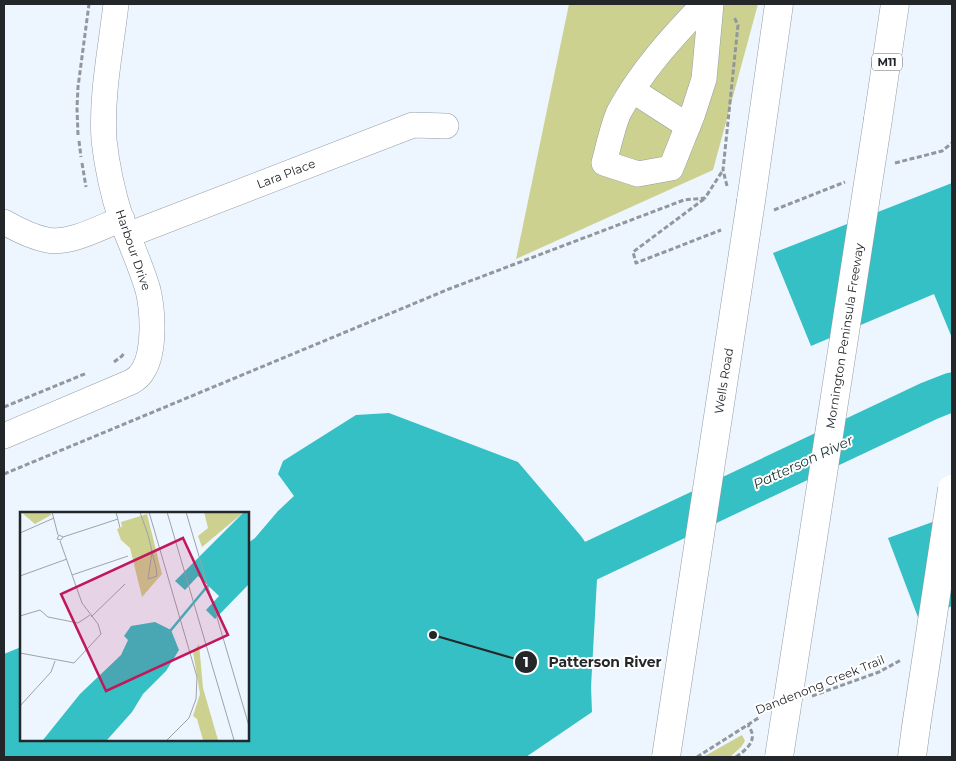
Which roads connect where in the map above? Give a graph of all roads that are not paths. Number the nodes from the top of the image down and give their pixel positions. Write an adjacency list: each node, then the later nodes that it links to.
1 (116, 4): 10 (street, Harbour Drive)
2 (704, 4): 6 (street)
3 (779, 4): 13 (main road, Wells Road, bridge)
4 (896, 4): 14 (main road, Mornington Peninsula Freeway / M11, bridge)
5 (722, 8): 8 (street)
6 (632, 90): 8 (street); 8 (street)
7 (446, 126): 10 (street, Lara Place)
8 (688, 126)
9 (4, 222): 10 (street, Lara Place)
10 (125, 227): 11 (street, Harbour Drive)
11 (4, 436)
12 (952, 489): 15 (main road, bridge)
13 (666, 757)
14 (779, 757)
15 (912, 757)

